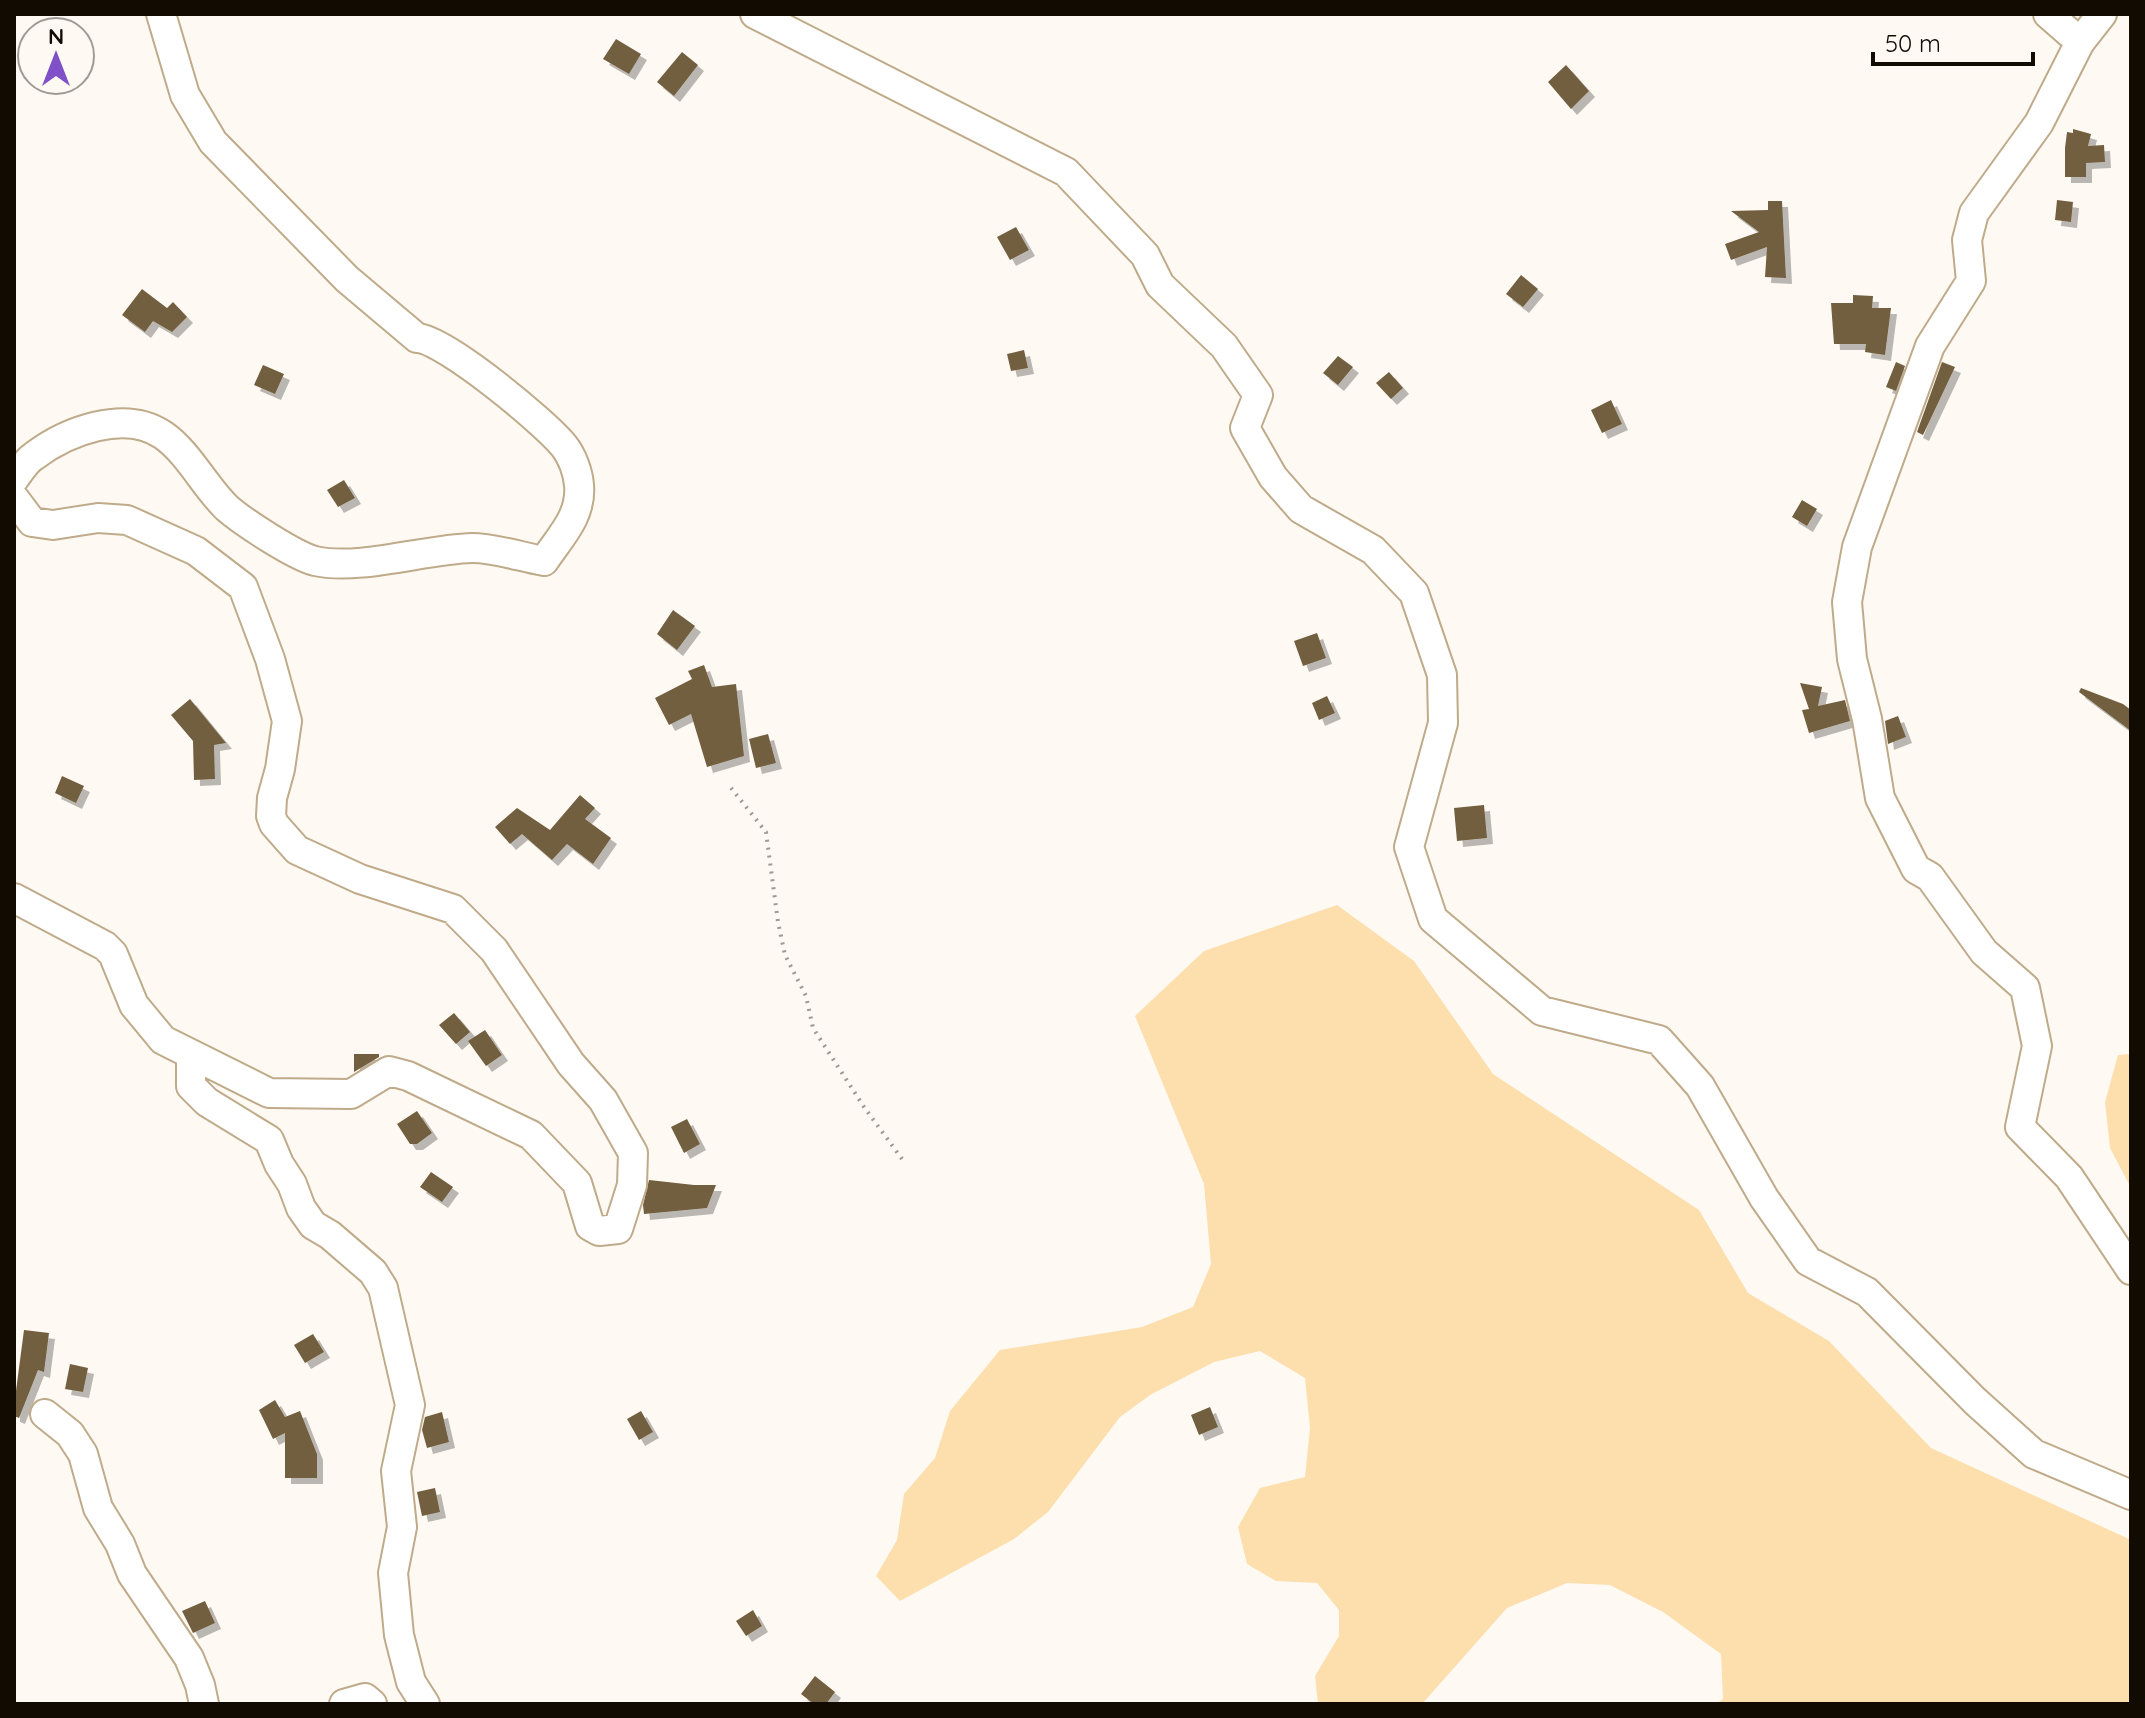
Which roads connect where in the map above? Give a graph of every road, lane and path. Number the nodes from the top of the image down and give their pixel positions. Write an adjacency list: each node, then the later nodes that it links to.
1 (161, 14): 6 (street)
2 (755, 14): 14 (street)
3 (2048, 14): 5 (street)
4 (2102, 14): 5 (street)
5 (2080, 42): 12 (street)
6 (14, 479)
7 (14, 498): 10 (street)
8 (731, 788): 11 (path)
9 (14, 898): 10 (street)
10 (191, 1055): 18 (street)
11 (905, 1163)
12 (2131, 1270)
13 (45, 1414): 15 (street)
14 (2131, 1495)
15 (204, 1704)
16 (344, 1704): 17 (street)
17 (372, 1704)
18 (425, 1704)

